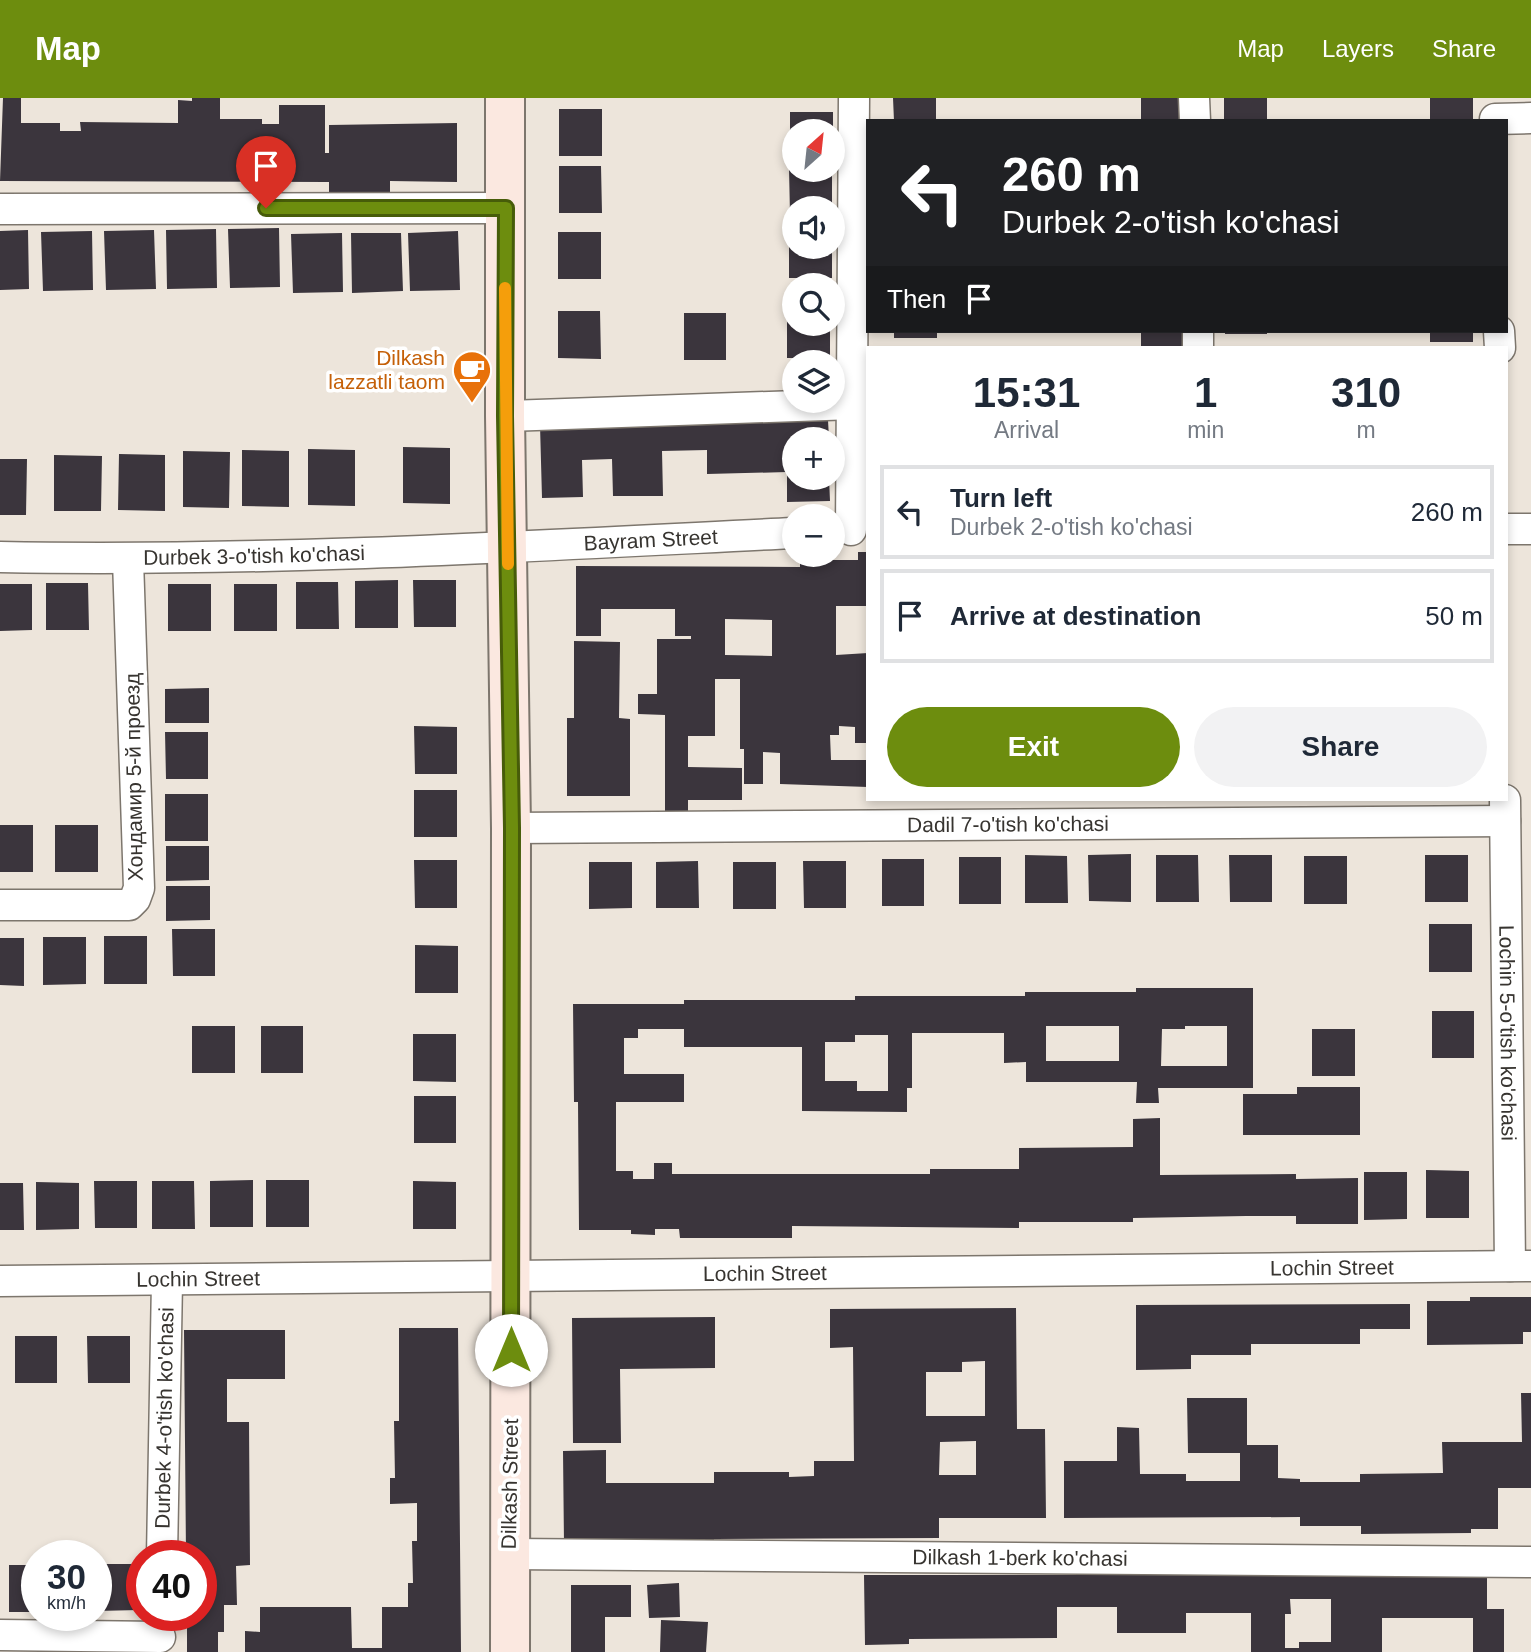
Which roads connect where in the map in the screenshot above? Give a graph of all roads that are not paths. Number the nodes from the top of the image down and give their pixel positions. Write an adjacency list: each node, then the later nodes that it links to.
1 (505, 98): 7 (street, Dilkash Street)
2 (854, 98): 9 (street)
3 (1194, 98): 6 (street)
4 (1495, 112): 5 (street)
5 (1531, 118)
6 (1195, 119)
7 (506, 208): 8 (street); 10 (street, Dilkash Street)
8 (0, 209)
9 (853, 404): 10 (street); 13 (street)
10 (505, 416): 15 (street, Dilkash Street)
11 (1508, 529): 12 (street)
12 (1531, 529)
13 (851, 531)
14 (782, 534): 15 (street, Bayram Street)
15 (508, 547): 17 (street, Durbek 3-o'tish ko'chasi); 19 (street, Dilkash Street)
16 (0, 557): 17 (street, Durbek 3-o'tish ko'chasi)
17 (128, 560): 20 (street, Хондамир 5-й проезд)
18 (1505, 810): 19 (street, Dadil 7-o'tish ko'chasi); 21 (street, Lochin 5-o'tish ko'chasi)
19 (512, 828): 22 (street, Dilkash Street)
20 (0, 905)
21 (1520, 1266): 22 (street, Lochin Street)
22 (512, 1274): 24 (street, Lochin Street); 26 (street, Dilkash Street)
23 (0, 1281): 24 (street, Lochin Street)
24 (167, 1281): 25 (street, Durbek 4-o'tish ko'chasi)
25 (162, 1540)
26 (509, 1554): 27 (street, Dilkash 1-berk ko'chasi); 30 (street, Dilkash Street)
27 (1531, 1562)
28 (0, 1635): 29 (street)
29 (160, 1635)
30 (510, 1652)

